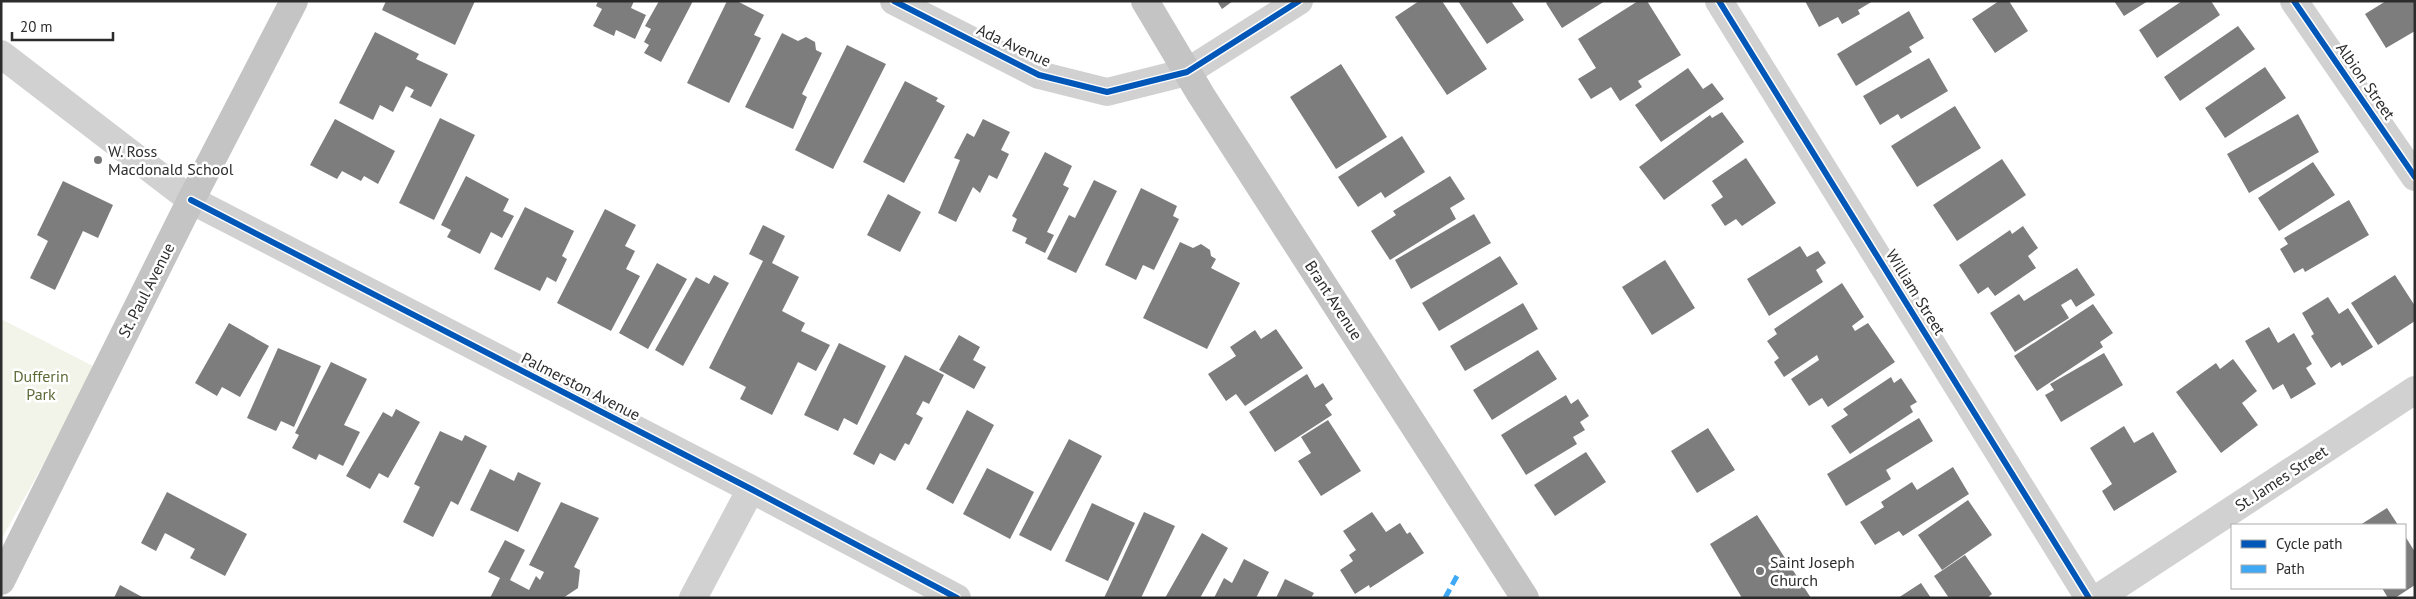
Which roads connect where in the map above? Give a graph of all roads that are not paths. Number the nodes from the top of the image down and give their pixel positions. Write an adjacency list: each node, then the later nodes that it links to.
1 (294, 1): 10 (main road, St. Paul Avenue)
2 (894, 1): 8 (street, Ada Avenue)
3 (1145, 1): 8 (main road, Brant Avenue)
4 (1299, 1): 8 (street, Ada Avenue)
5 (1719, 1): 17 (street, William Street)
6 (2294, 1): 9 (street, Albion Street)
7 (1, 54): 10 (street, Palmerston Avenue)
8 (1187, 72): 16 (main road, Brant Avenue)
9 (2415, 177)
10 (191, 200): 12 (street, Palmerston Avenue); 13 (main road, St. Paul Avenue)
11 (2415, 390): 18 (street, St. James Street)
12 (751, 489): 14 (street); 15 (street, Palmerston Avenue)
13 (1, 581)
14 (693, 598)
15 (957, 598)
16 (1525, 598)
17 (2089, 598)
18 (2098, 598)

